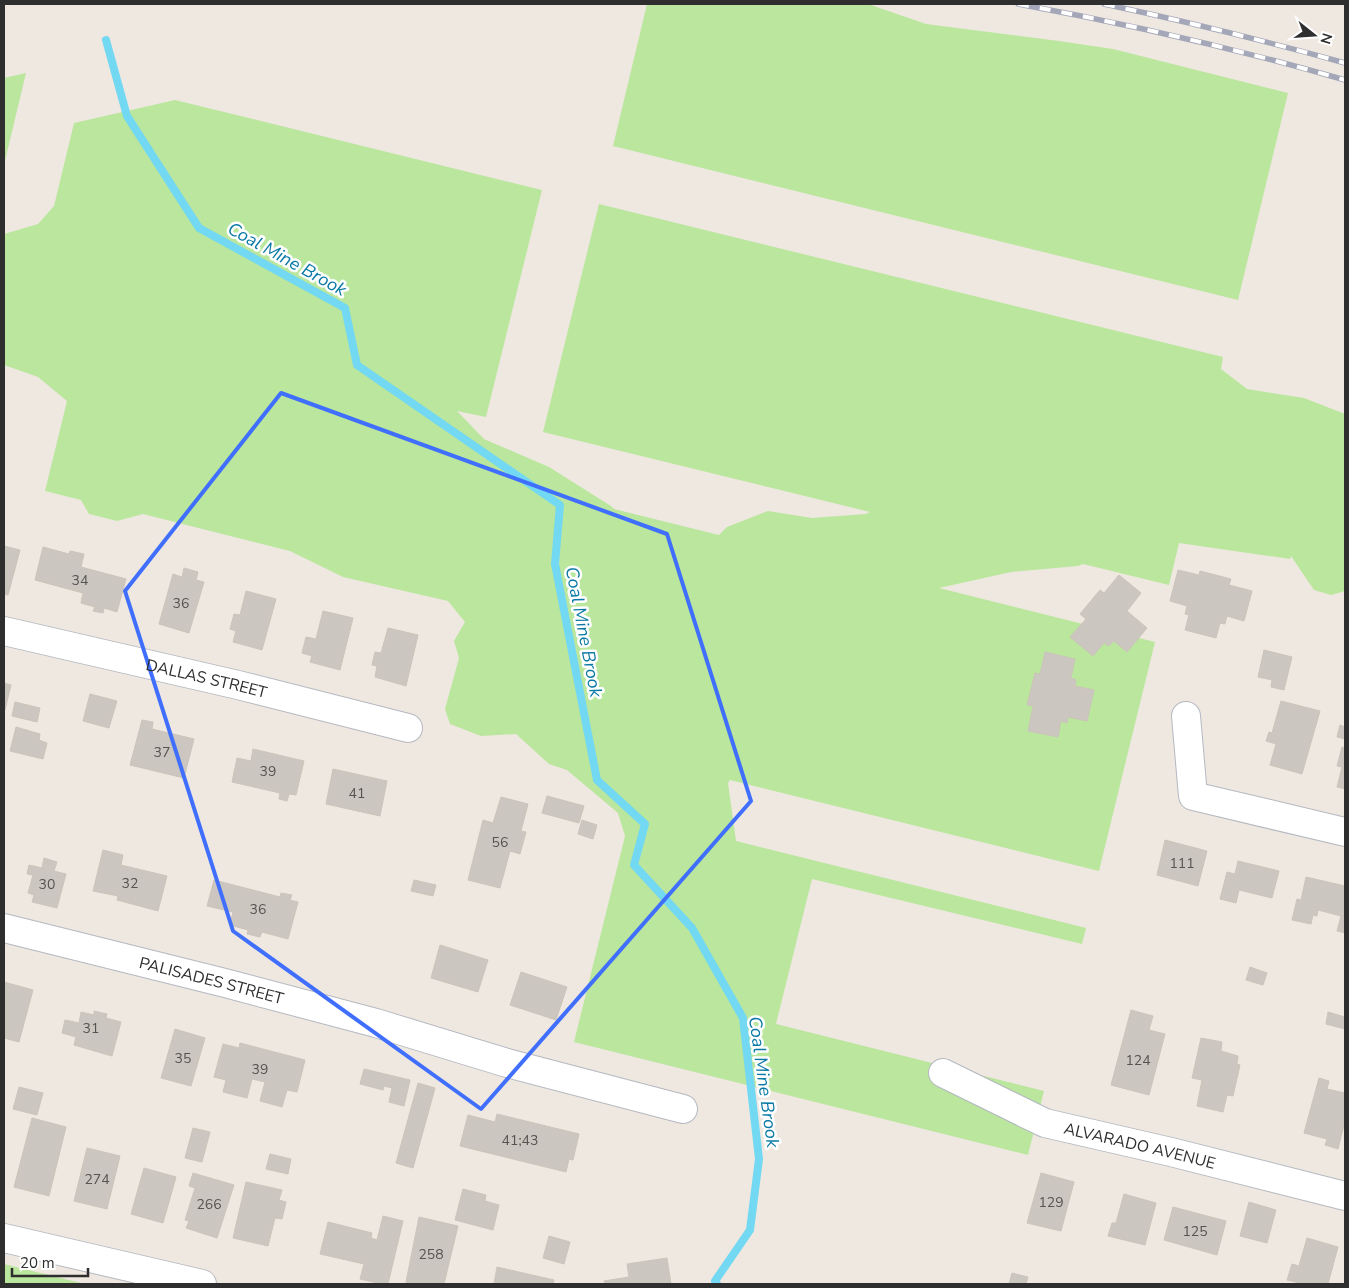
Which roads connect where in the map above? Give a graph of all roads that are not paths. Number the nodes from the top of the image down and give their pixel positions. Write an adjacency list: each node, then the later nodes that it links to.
1 (4, 631): 3 (street, DALLAS STREET)
2 (1186, 716): 4 (street)
3 (408, 728)
4 (1345, 832)
5 (4, 928): 7 (street, PALISADES STREET)
6 (943, 1073): 8 (street, ALVARADO AVENUE)
7 (683, 1109)
8 (1345, 1196)
9 (4, 1238): 10 (street)
10 (202, 1284)

